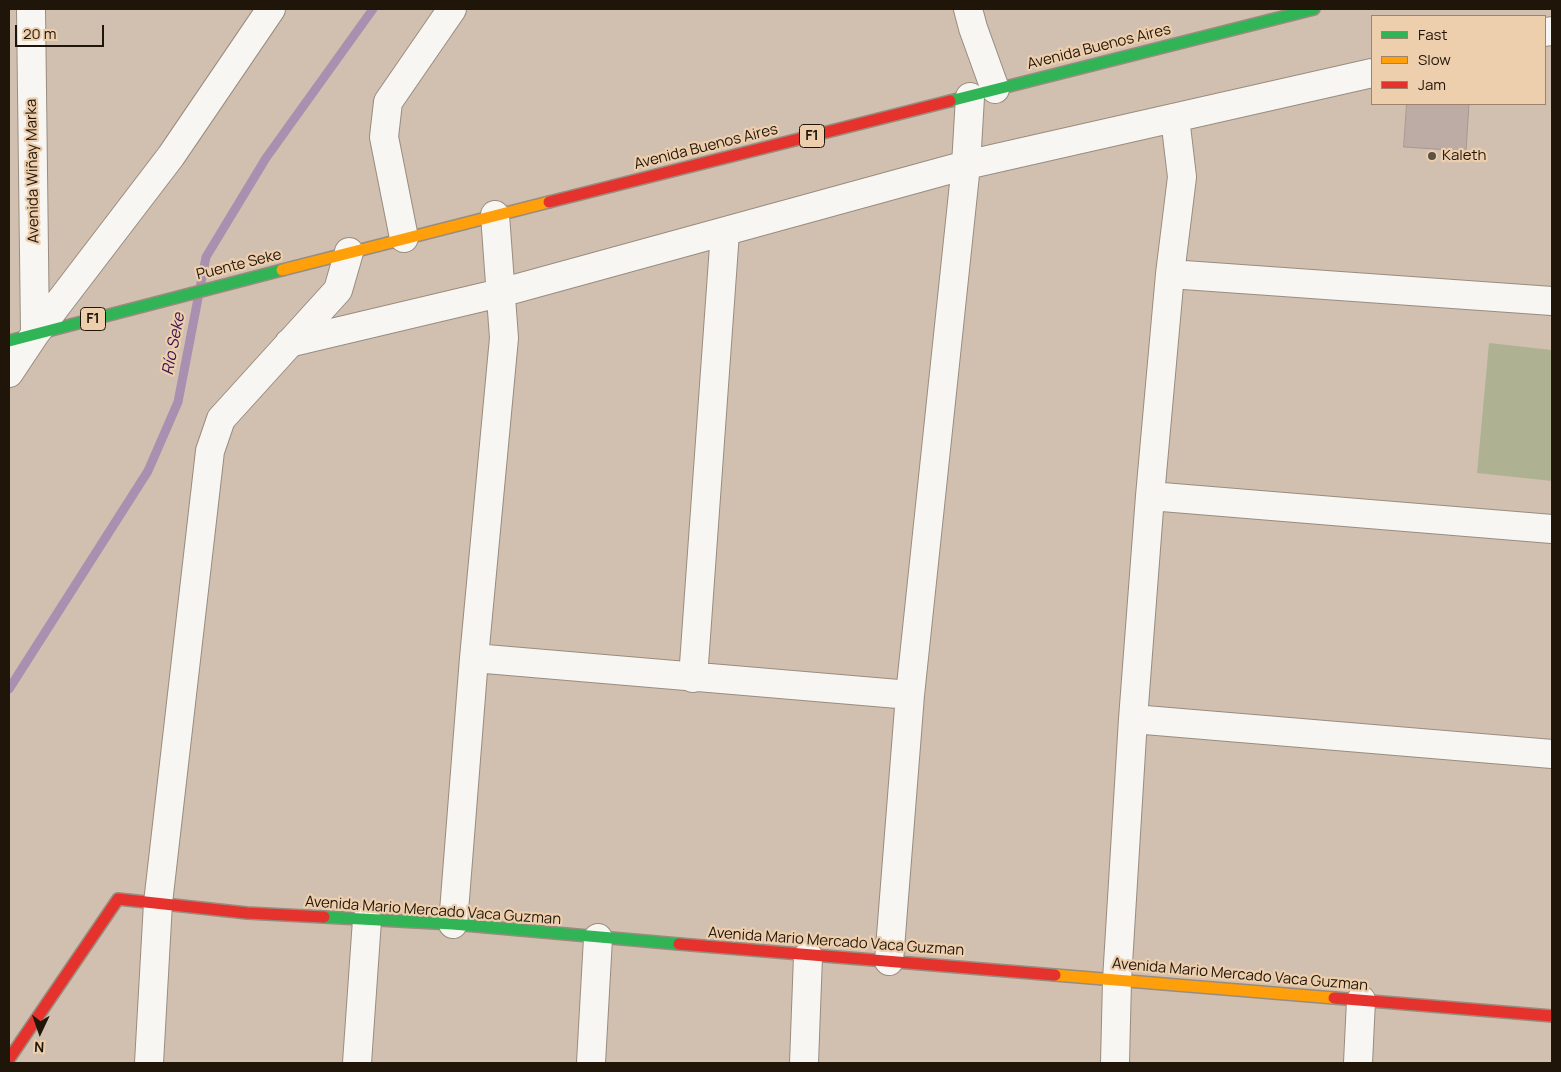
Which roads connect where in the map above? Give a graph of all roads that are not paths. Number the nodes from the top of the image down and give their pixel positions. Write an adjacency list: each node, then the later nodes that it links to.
1 (31, 9): 18 (street, Avenida Wiñay Marka)
2 (271, 9): 18 (street)
3 (452, 9): 12 (street)
4 (968, 9): 7 (street)
5 (1314, 9): 7 (main road, Avenida Buenos Aires / F1)
6 (1371, 72): 8 (street)
7 (982, 93): 9 (street); 10 (main road, Avenida Buenos Aires / F1)
8 (1175, 118): 9 (street); 15 (street)
9 (966, 165): 11 (street); 26 (street)
10 (496, 216): 12 (main road, Avenida Buenos Aires / F1); 16 (street)
11 (725, 232): 16 (street); 25 (street)
12 (404, 238): 13 (main road, Avenida Buenos Aires / F1)
13 (349, 252): 14 (main road, Avenida Buenos Aires / F1); 20 (street)
14 (309, 263): 18 (main road, Puente Seke / F1)
15 (1170, 274): 17 (street); 22 (street)
16 (500, 293): 20 (street); 24 (street)
17 (1552, 301)
18 (35, 334): 19 (main road, F1); 21 (street)
19 (9, 341)
20 (289, 343): 29 (street)
21 (9, 373)
22 (1150, 496): 23 (street); 27 (street)
23 (1552, 529)
24 (474, 658): 25 (street); 31 (street)
25 (693, 678): 26 (street)
26 (910, 695): 34 (street)
27 (1133, 719): 28 (street); 35 (street)
28 (1552, 754)
29 (158, 903): 30 (main road, Avenida Mario Mercado Vaca Guzman); 38 (main road, Avenida Mario Mercado Vaca Guzman); 39 (street)
30 (367, 920): 31 (main road, Avenida Mario Mercado Vaca Guzman); 40 (street)
31 (453, 924): 32 (main road, Avenida Mario Mercado Vaca Guzman)
32 (598, 938): 33 (main road, Avenida Mario Mercado Vaca Guzman); 41 (street)
33 (808, 956): 34 (main road, Avenida Mario Mercado Vaca Guzman); 42 (street)
34 (888, 961): 35 (main road, Avenida Mario Mercado Vaca Guzman)
35 (1117, 980): 36 (main road, Avenida Mario Mercado Vaca Guzman); 43 (street)
36 (1361, 1000): 37 (main road, Avenida Mario Mercado Vaca Guzman); 44 (street)
37 (1552, 1016)
38 (9, 1059)
39 (148, 1063)
40 (357, 1063)
41 (592, 1063)
42 (804, 1063)
43 (1115, 1063)
44 (1358, 1063)

